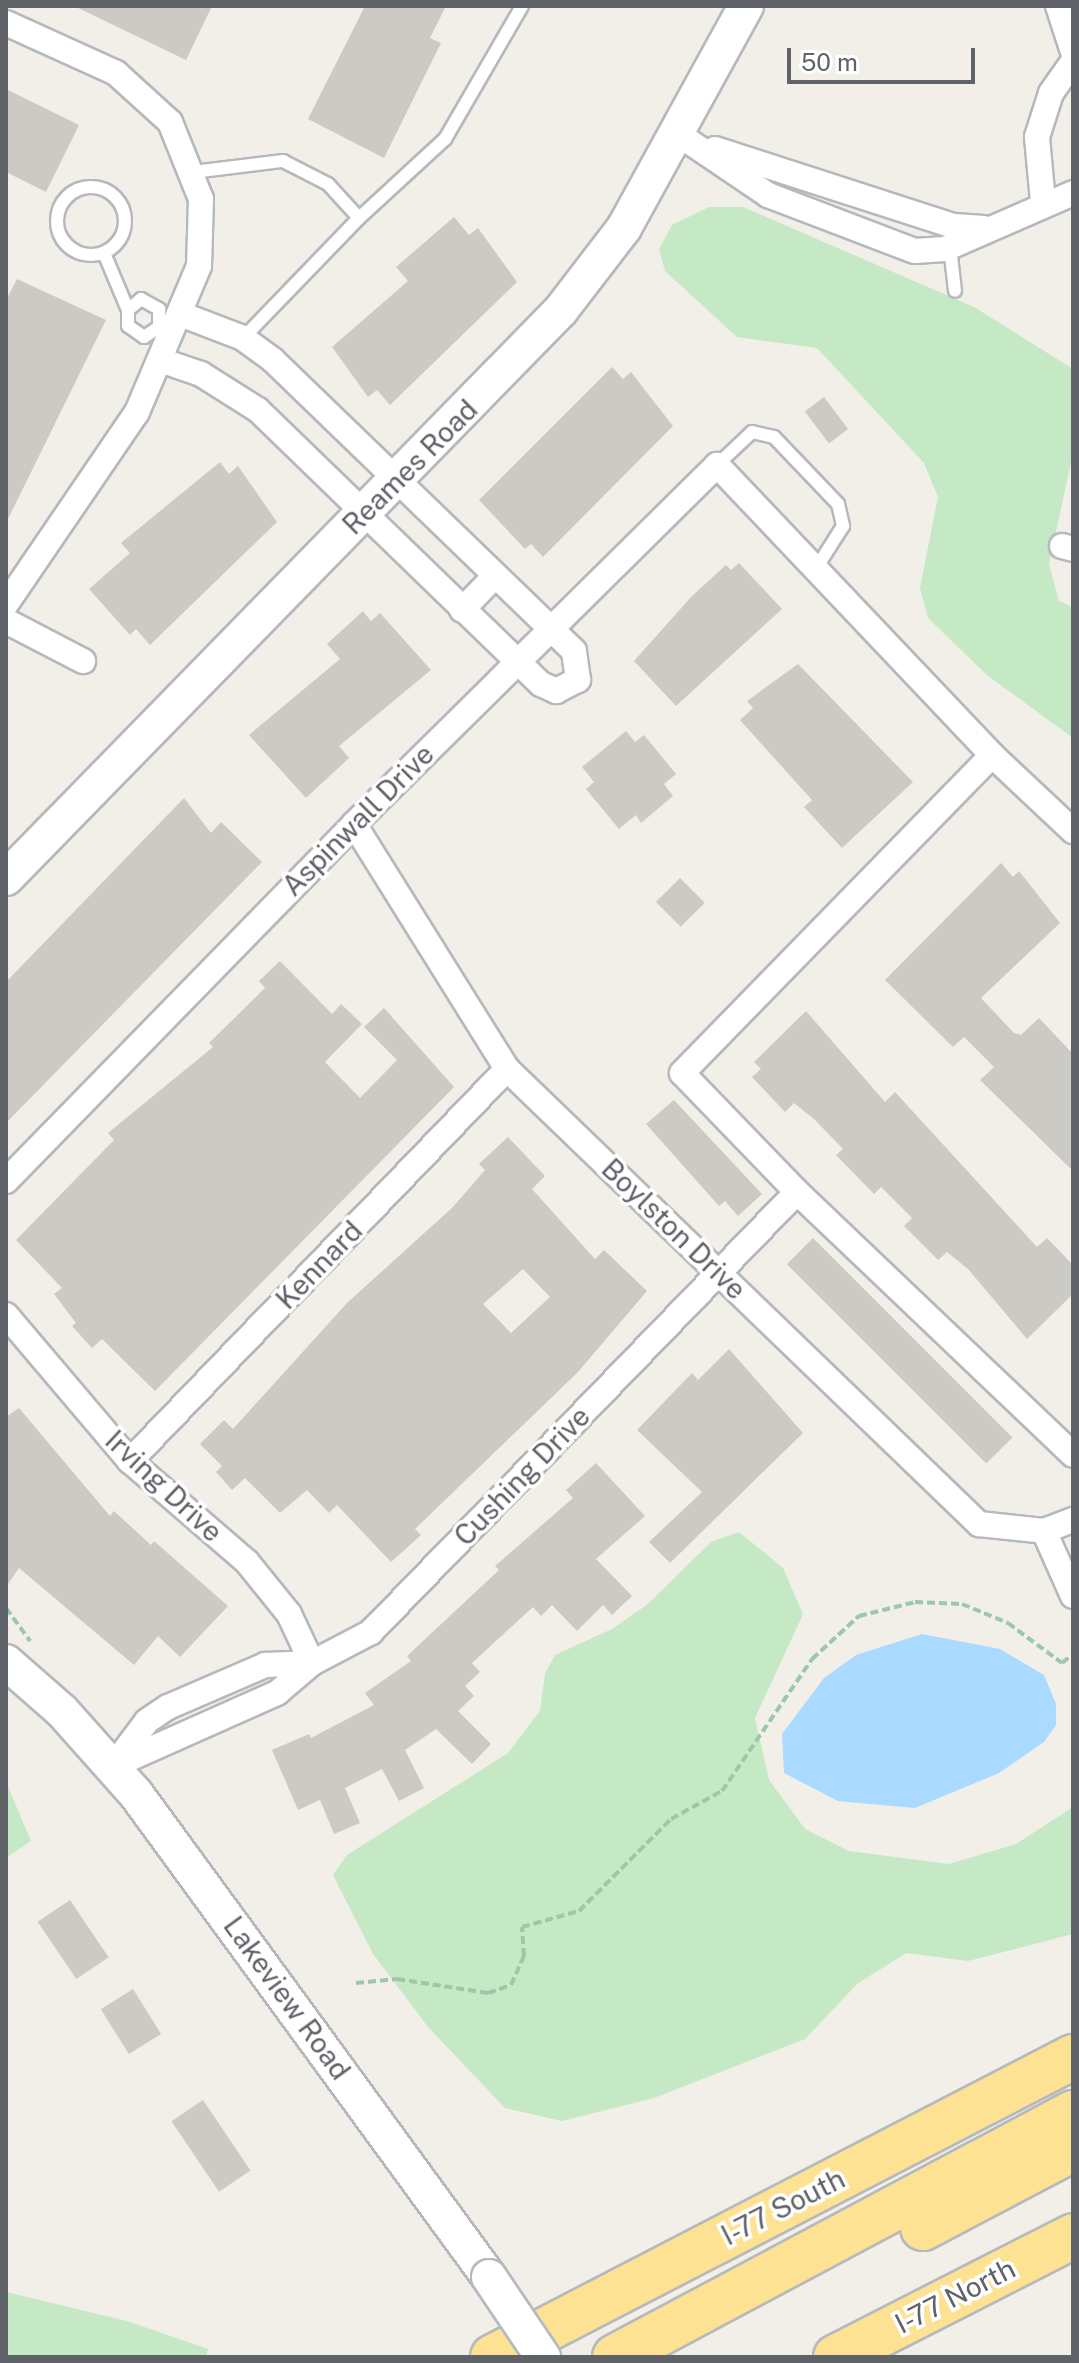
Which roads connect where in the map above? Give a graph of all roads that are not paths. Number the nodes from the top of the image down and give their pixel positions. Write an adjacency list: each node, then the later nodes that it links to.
1 (522, 6): 13 (lane)
2 (1058, 6): 5 (street)
3 (737, 9): 7 (main road, Reames Road)
4 (6, 23): 8 (street)
5 (1073, 52)
6 (1073, 61): 11 (street)
7 (678, 134): 9 (street); 12 (street); 23 (main road, Reames Road)
8 (193, 172): 13 (lane); 19 (street)
9 (832, 184): 12 (lane); 14 (street)
10 (1073, 193): 11 (street)
11 (1043, 202): 14 (street)
12 (823, 216): 15 (street)
13 (359, 218): 20 (lane)
14 (984, 228): 15 (street)
15 (950, 247): 17 (lane)
16 (104, 253): 16 (lane); 18 (lane)
17 (955, 291)
18 (128, 310): 19 (lane); 19 (lane)
19 (170, 325): 20 (street); 21 (street)
20 (243, 338): 23 (street)
21 (160, 360): 24 (street); 27 (street)
22 (717, 465): 25 (street); 25 (lane); 30 (street, Aspinwall Drive)
23 (398, 480): 24 (main road, Reames Road); 26 (street)
24 (364, 512): 28 (street); 36 (main road, Reames Road)
25 (817, 567): 33 (street)
26 (495, 576): 28 (street); 30 (street)
27 (6, 604)
28 (462, 610): 32 (street)
29 (6, 621): 31 (street)
30 (551, 629): 32 (street, Aspinwall Drive); 32 (street)
31 (83, 661)
32 (517, 661): 34 (street, Aspinwall Drive)
33 (992, 755): 35 (street); 39 (street)
34 (354, 824): 37 (street, Boylston Drive); 38 (street, Aspinwall Drive)
35 (1073, 831)
36 (6, 878)
37 (507, 1069): 40 (street, Boylston Drive); 43 (street, Kennard)
38 (6, 1181)
39 (797, 1192): 40 (street, Cushing Drive); 42 (street)
40 (719, 1272): 45 (street, Boylston Drive); 48 (street, Cushing Drive)
41 (6, 1315): 43 (street, Irving Drive)
42 (1073, 1455)
43 (130, 1461): 48 (street, Irving Drive)
44 (1073, 1520): 45 (street, Boylston Drive)
45 (1044, 1531): 46 (street)
46 (1073, 1596)
47 (6, 1662): 49 (main road, Lakeview Road)
48 (312, 1663): 49 (street, Cushing Drive)
49 (113, 1766): 56 (main road, Lakeview Road, bridge)
50 (1073, 2057): 55 (highway, I-77 South)
51 (1073, 2113): 54 (highway)
52 (1073, 2149): 54 (highway)
53 (1073, 2236): 58 (highway, I-77 North)
54 (674, 2348): 57 (highway)
55 (493, 2357)
56 (543, 2357)
57 (615, 2357)
58 (836, 2357)

